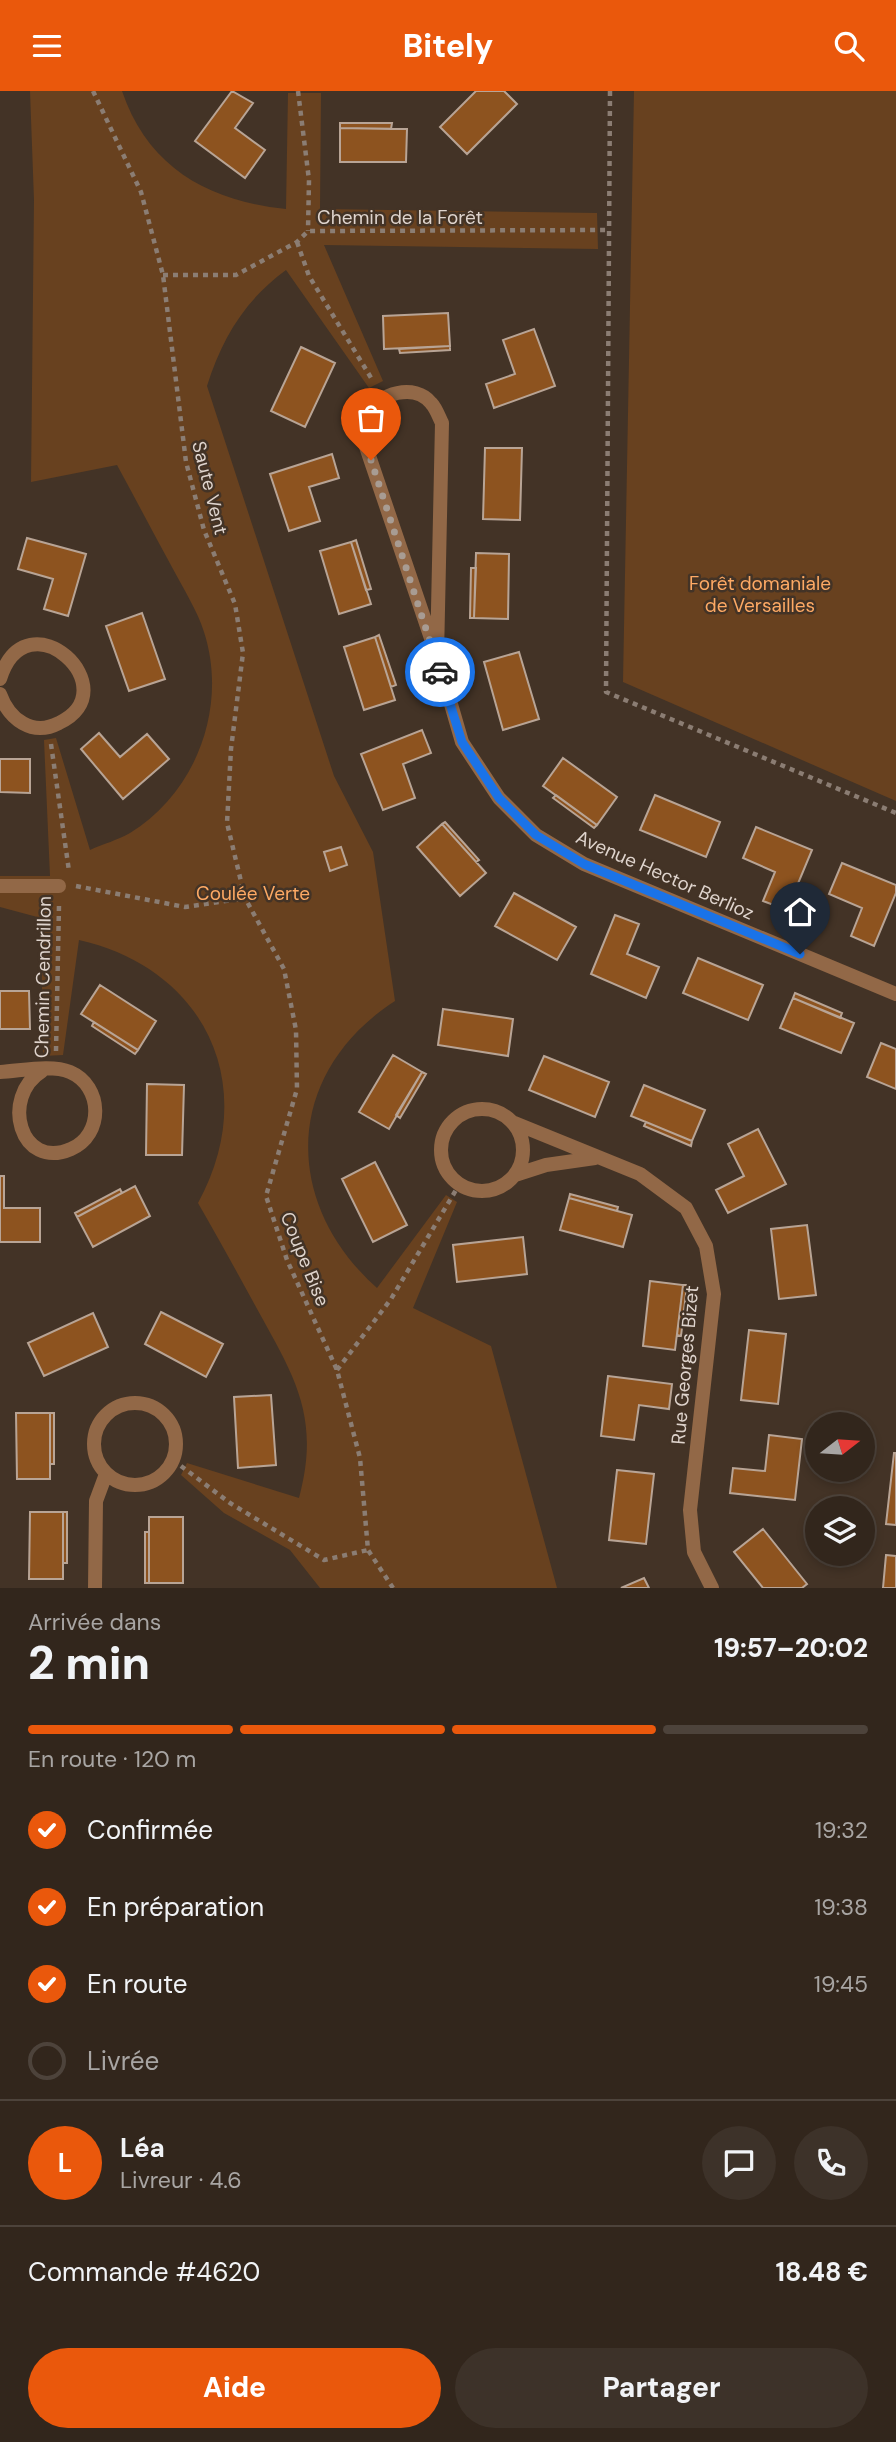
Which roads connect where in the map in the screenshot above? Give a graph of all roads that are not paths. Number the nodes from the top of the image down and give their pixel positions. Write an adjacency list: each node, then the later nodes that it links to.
1 (437, 656): 1 (street, Avenue Hector Berlioz); 6 (street, Avenue Hector Berlioz)
2 (0, 679): 3 (street)
3 (2, 703)
4 (0, 886): 5 (street)
5 (65, 886)
6 (896, 995)
7 (49, 1070): 7 (street); 8 (street)
8 (0, 1072)
9 (512, 1122): 10 (street, Rue Georges Bizet); 11 (street); 11 (street, Rue Georges Bizet)
10 (597, 1157): 11 (street); 14 (street, Rue Georges Bizet)
11 (516, 1175)
12 (106, 1474): 12 (street); 13 (street)
13 (95, 1588)
14 (712, 1588)

